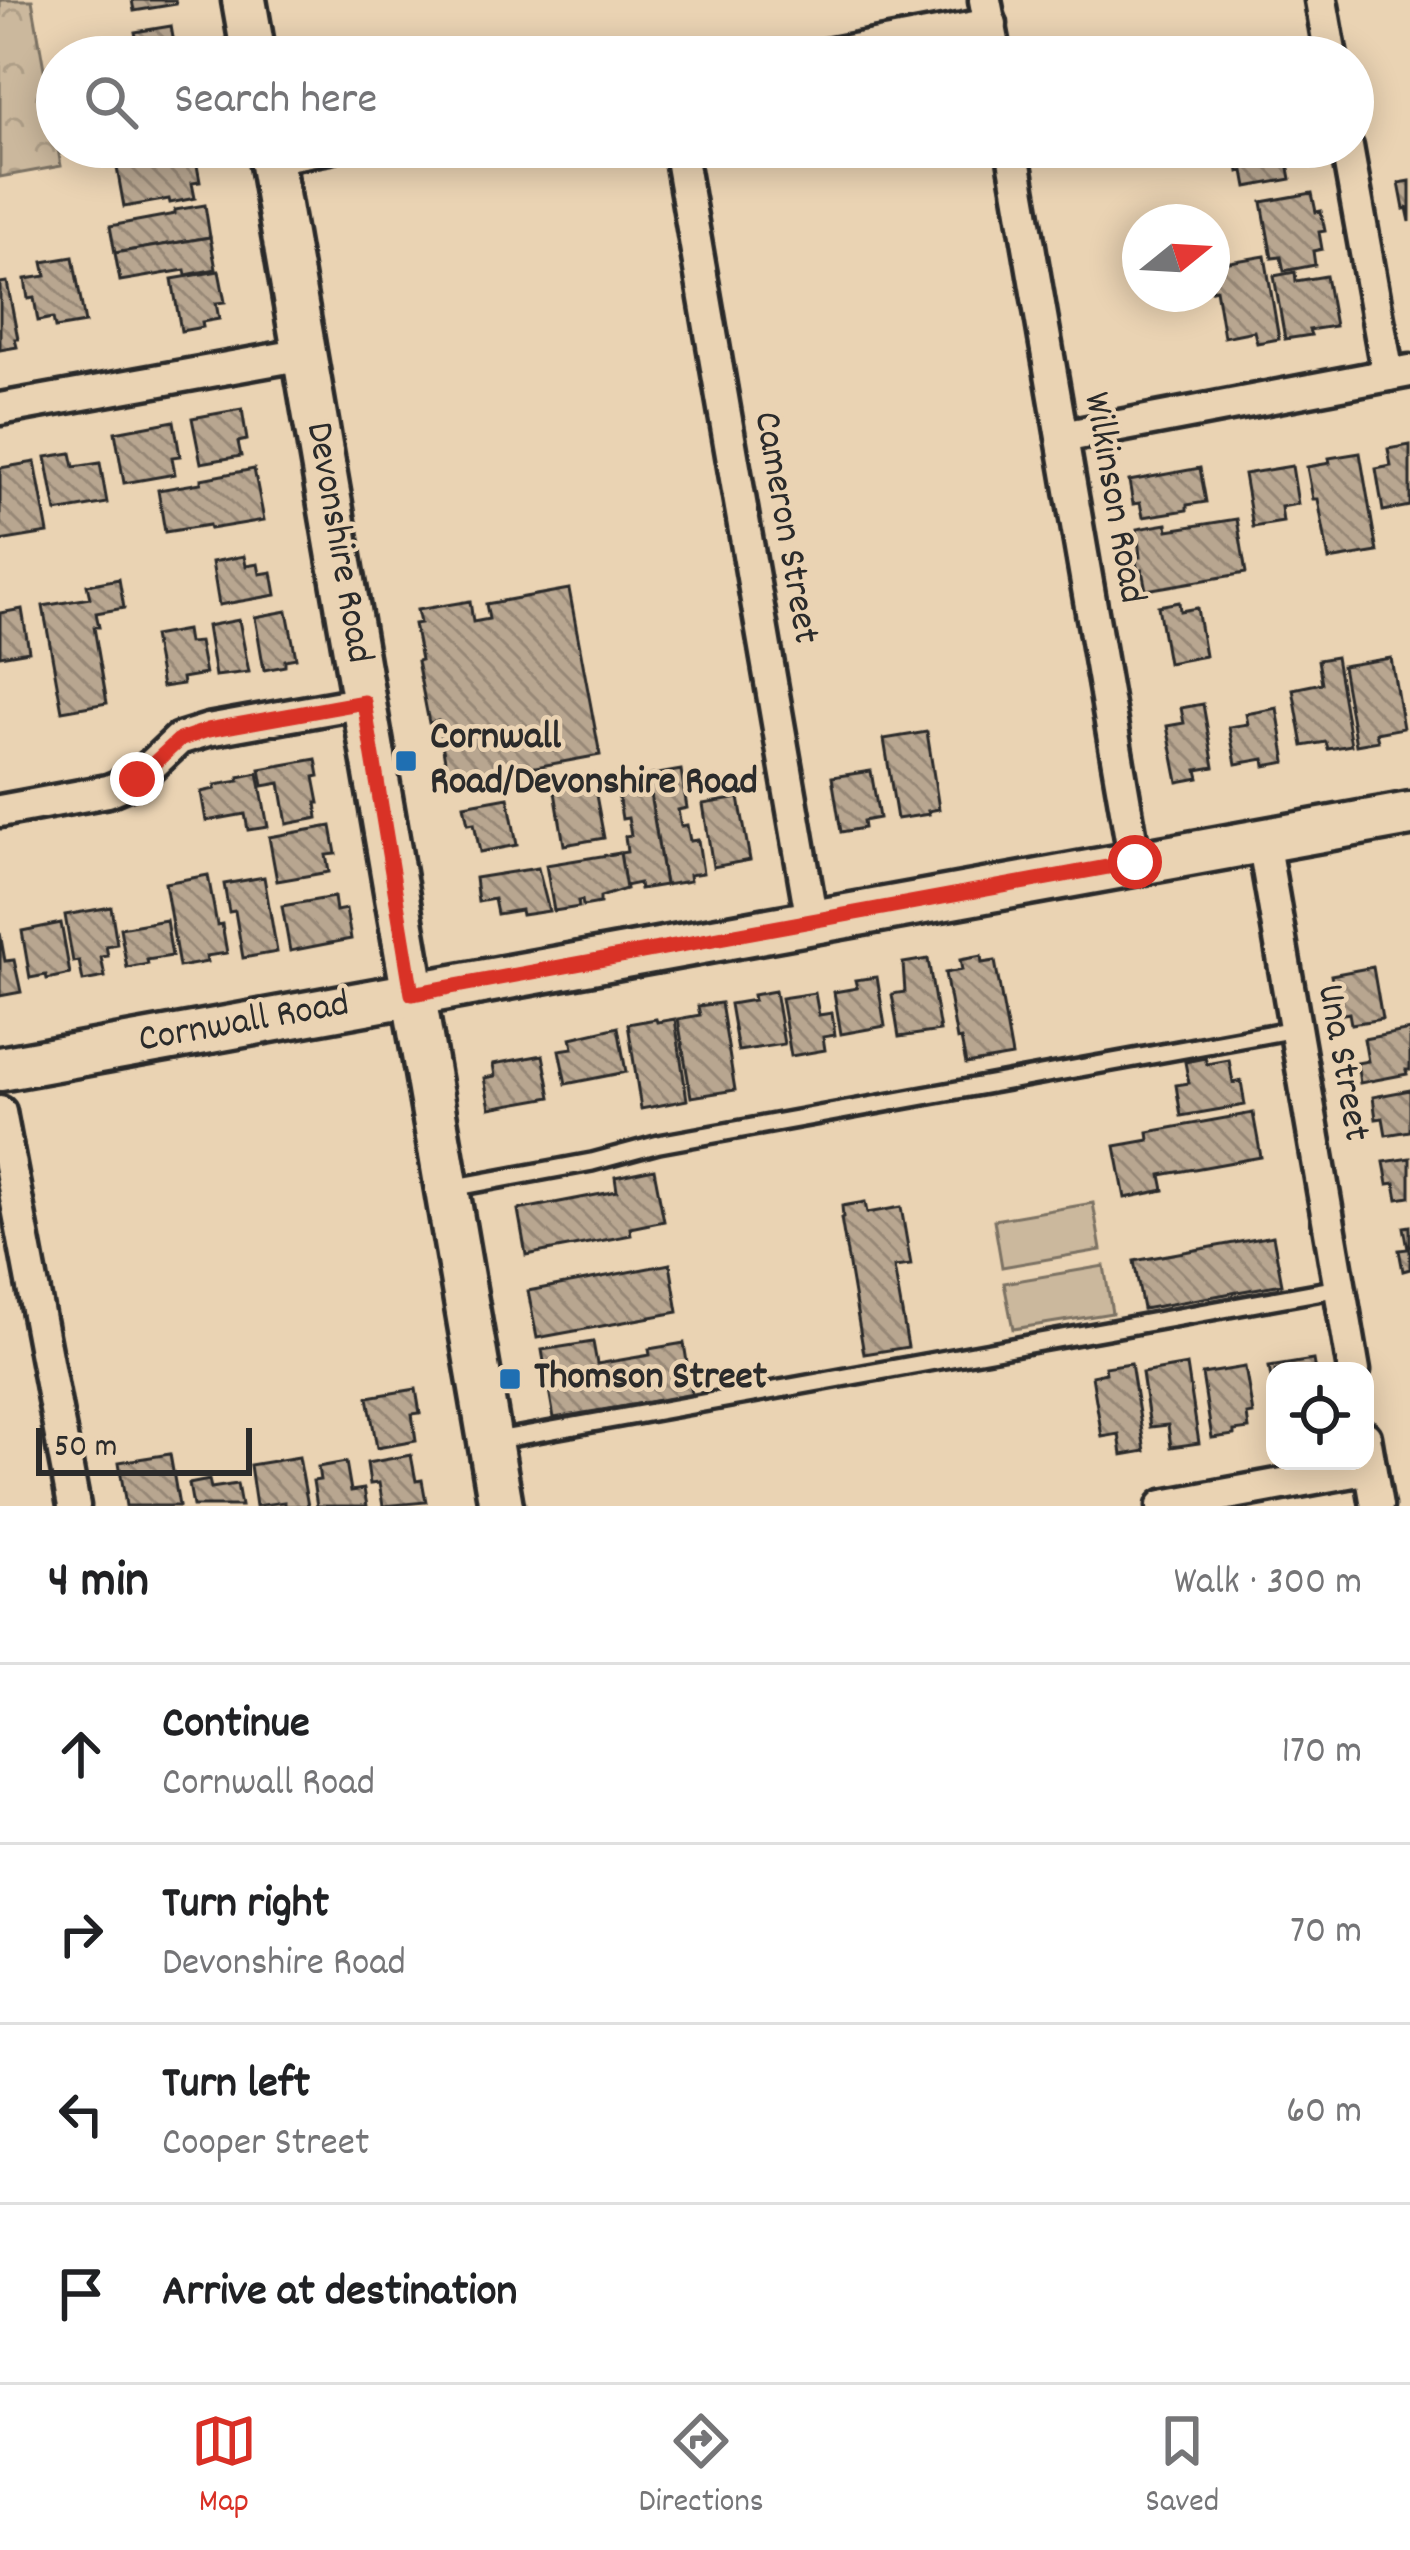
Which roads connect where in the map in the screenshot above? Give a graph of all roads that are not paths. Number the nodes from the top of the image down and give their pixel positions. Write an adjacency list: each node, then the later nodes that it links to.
1 (244, 0): 4 (street)
2 (1321, 0): 6 (street)
3 (988, 12): 5 (street)
4 (250, 36)
5 (896, 36)
6 (1327, 36)
7 (273, 168): 11 (street, Devonshire Road)
8 (683, 168): 20 (street, Cameron Street)
9 (1016, 168): 14 (street, Wilkinson Road)
10 (1352, 168): 12 (street)
11 (305, 354): 13 (street); 15 (street, Devonshire Road)
12 (1399, 373): 14 (street)
13 (0, 409)
14 (1063, 437): 19 (street, Wilkinson Road)
15 (364, 702): 16 (street); 21 (street, Devonshire Road)
16 (0, 811)
17 (1410, 814): 18 (street, Cornwall Road)
18 (1263, 840): 19 (street, Cornwall Road); 22 (street, Una Street)
19 (1135, 862): 20 (street, Cornwall Road)
20 (812, 921): 21 (street, Cornwall Road)
21 (412, 994): 23 (street, Cornwall Road); 25 (street, Devonshire Road)
22 (1295, 1029): 25 (lane); 26 (street, Una Street)
23 (0, 1069)
24 (0, 1112): 31 (street)
25 (448, 1188): 28 (street, Devonshire Road)
26 (1340, 1288): 27 (street, Una Street); 28 (lane)
27 (1352, 1362)
28 (491, 1441): 32 (street, Devonshire Road)
29 (1300, 1470): 33 (street)
30 (1371, 1470): 34 (street)
31 (74, 1506)
32 (501, 1506)
33 (1163, 1506)
34 (1377, 1506)

